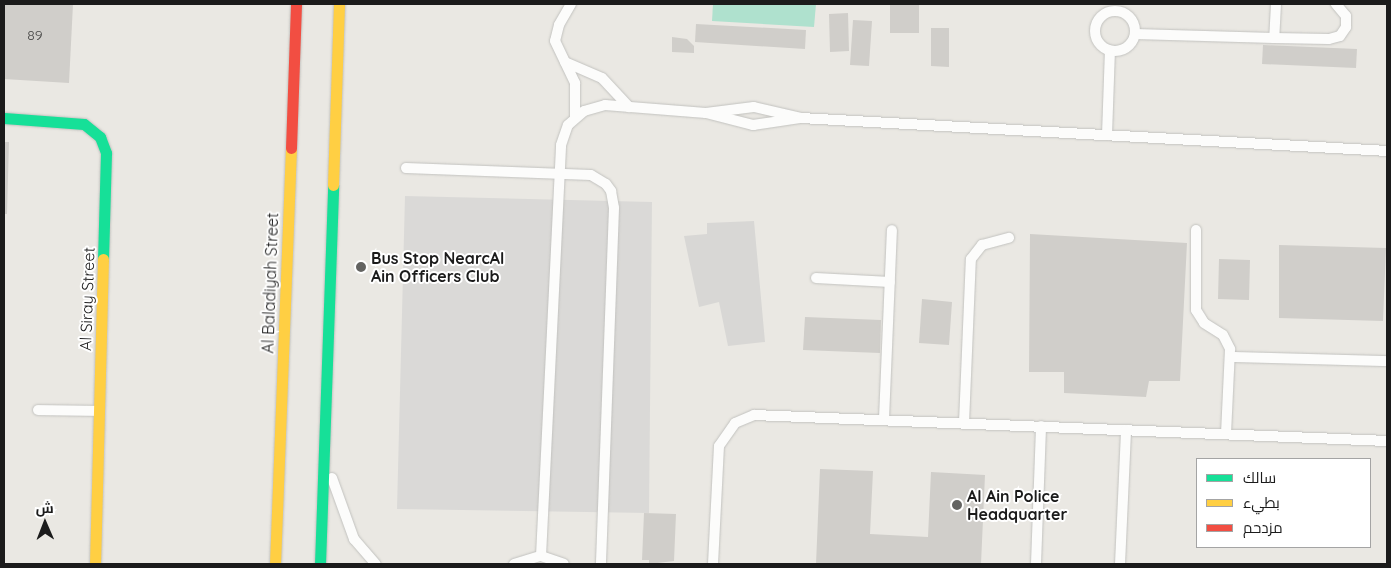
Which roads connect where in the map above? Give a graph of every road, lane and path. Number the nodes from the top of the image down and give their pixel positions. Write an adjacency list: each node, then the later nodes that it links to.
1 (296, 4): 37 (main road, Al Baladiyah Street)
2 (339, 4): 34 (main road)
3 (572, 4): 9 (lane)
4 (1276, 4): 7 (lane)
5 (1336, 4): 7 (lane)
6 (1135, 34): 7 (lane); 8 (lane); 8 (lane)
7 (1274, 38)
8 (1110, 51): 15 (lane)
9 (565, 62): 10 (lane); 12 (lane)
10 (629, 107): 11 (lane); 12 (lane)
11 (706, 113): 14 (lane); 14 (lane)
12 (575, 117): 18 (lane)
13 (4, 118): 27 (main road, Al Siray Street)
14 (801, 118): 15 (lane)
15 (1107, 135): 16 (lane)
16 (1387, 151)
17 (406, 168): 18 (lane)
18 (559, 174): 35 (lane); 42 (lane)
19 (892, 230): 23 (lane)
20 (1196, 230): 24 (lane)
21 (1009, 238): 29 (lane)
22 (816, 278): 23 (lane)
23 (890, 282): 28 (lane)
24 (1230, 357): 25 (lane); 32 (lane)
25 (1387, 361)
26 (38, 410): 27 (lane)
27 (100, 411): 36 (main road, Al Siray Street)
28 (884, 419): 29 (lane); 43 (lane)
29 (964, 423): 30 (lane)
30 (1041, 426): 31 (lane); 44 (lane)
31 (1126, 430): 32 (lane); 45 (lane)
32 (1226, 434): 33 (lane)
33 (1387, 441)
34 (323, 452): 38 (main road); 39 (lane)
35 (541, 556): 40 (lane); 41 (lane)
36 (95, 564)
37 (275, 564)
38 (320, 564)
39 (376, 564)
40 (514, 564)
41 (565, 564)
42 (601, 564)
43 (714, 564)
44 (1036, 564)
45 (1120, 564)

